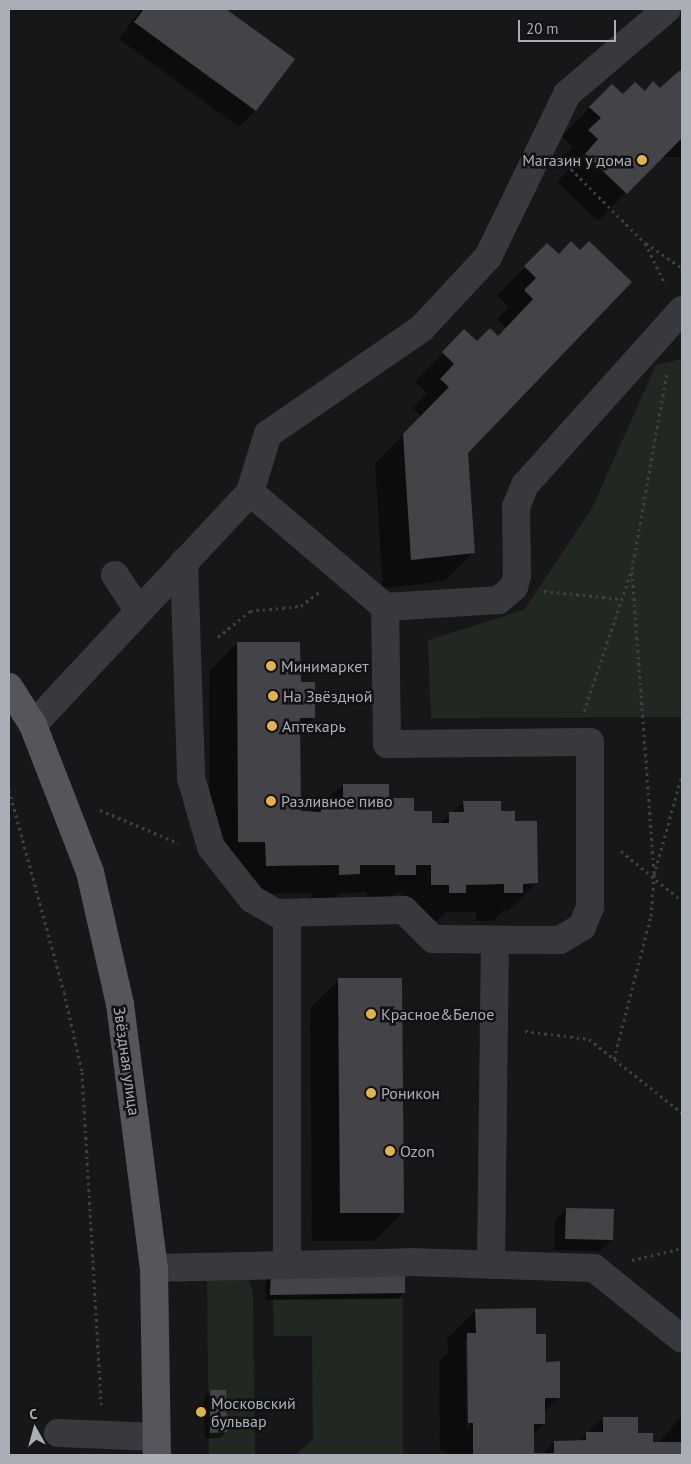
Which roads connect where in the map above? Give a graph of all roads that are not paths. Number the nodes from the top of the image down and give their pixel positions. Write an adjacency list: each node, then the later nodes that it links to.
1 (658, 17): 2 (lane); 4 (lane)
2 (682, 26)
3 (679, 314): 7 (lane)
4 (250, 492): 5 (lane); 7 (lane)
5 (184, 562): 8 (lane); 11 (lane)
6 (115, 575): 8 (lane)
7 (384, 607): 12 (lane)
8 (139, 611): 10 (lane)
9 (12, 698): 10 (main road, Звёздная улица)
10 (33, 725): 15 (main road, Звёздная улица)
11 (287, 912): 12 (lane); 13 (lane)
12 (494, 940): 14 (lane)
13 (287, 1265): 14 (lane); 15 (lane)
14 (491, 1265): 16 (lane)
15 (154, 1268): 18 (main road, Звёздная улица)
16 (682, 1339)
17 (58, 1433): 18 (lane)
18 (157, 1446)

